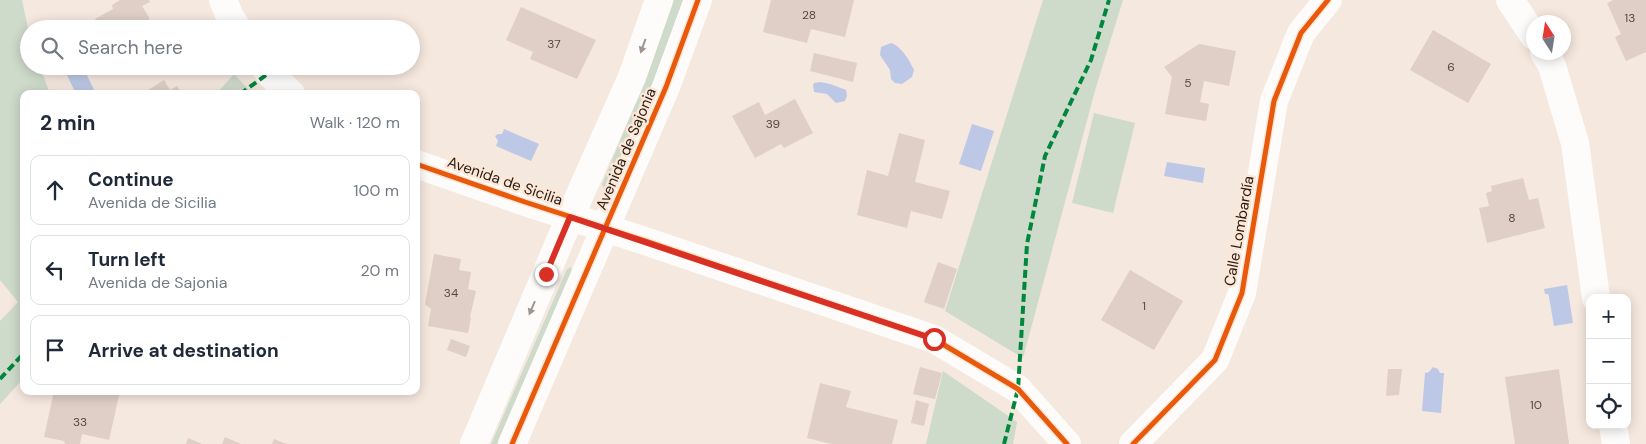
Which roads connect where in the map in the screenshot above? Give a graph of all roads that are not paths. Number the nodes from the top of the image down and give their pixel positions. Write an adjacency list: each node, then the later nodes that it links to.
1 (223, 0): 6 (street)
2 (660, 0): 12 (street, Avenida de Sajonia, one-way to 12)
3 (698, 0): 13 (street, Avenida de Sajonia)
4 (1328, 0): 19 (street, Calle Lombardía)
5 (1510, 0): 7 (street)
6 (232, 20)
7 (1526, 24)
8 (1549, 60): 14 (street)
9 (271, 75): 10 (street)
10 (287, 90)
11 (420, 165): 12 (street, Avenida de Sicilia)
12 (570, 217): 13 (street, Avenida de Sicilia); 16 (street, Avenida de Sajonia, one-way to 16)
13 (605, 228): 17 (street, Avenida de Sajonia); 18 (street, Avenida de Sicilia)
14 (1595, 294)
15 (1614, 429): 20 (street)
16 (474, 444)
17 (512, 444)
18 (1067, 444)
19 (1133, 444)
20 (1616, 444)

